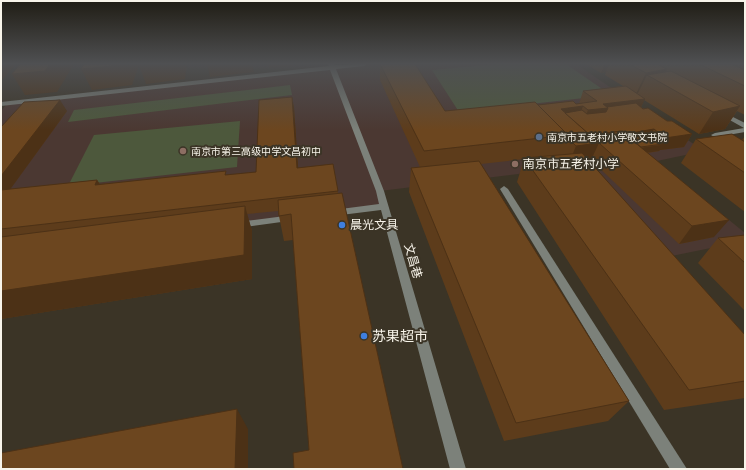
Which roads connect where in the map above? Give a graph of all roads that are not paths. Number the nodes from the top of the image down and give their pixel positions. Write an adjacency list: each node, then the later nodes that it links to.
1 (160, 86): 3 (street)
2 (340, 86): 10 (street, 文昌巷)
3 (4, 104): 4 (street)
4 (1, 111)
5 (718, 111): 6 (street)
6 (745, 126)
7 (745, 130): 8 (street)
8 (745, 155)
9 (504, 189): 15 (street)
10 (384, 207): 11 (street); 14 (street, 文昌巷)
11 (321, 214)
12 (306, 216): 13 (street)
13 (228, 226)
14 (458, 469)
15 (679, 469)

